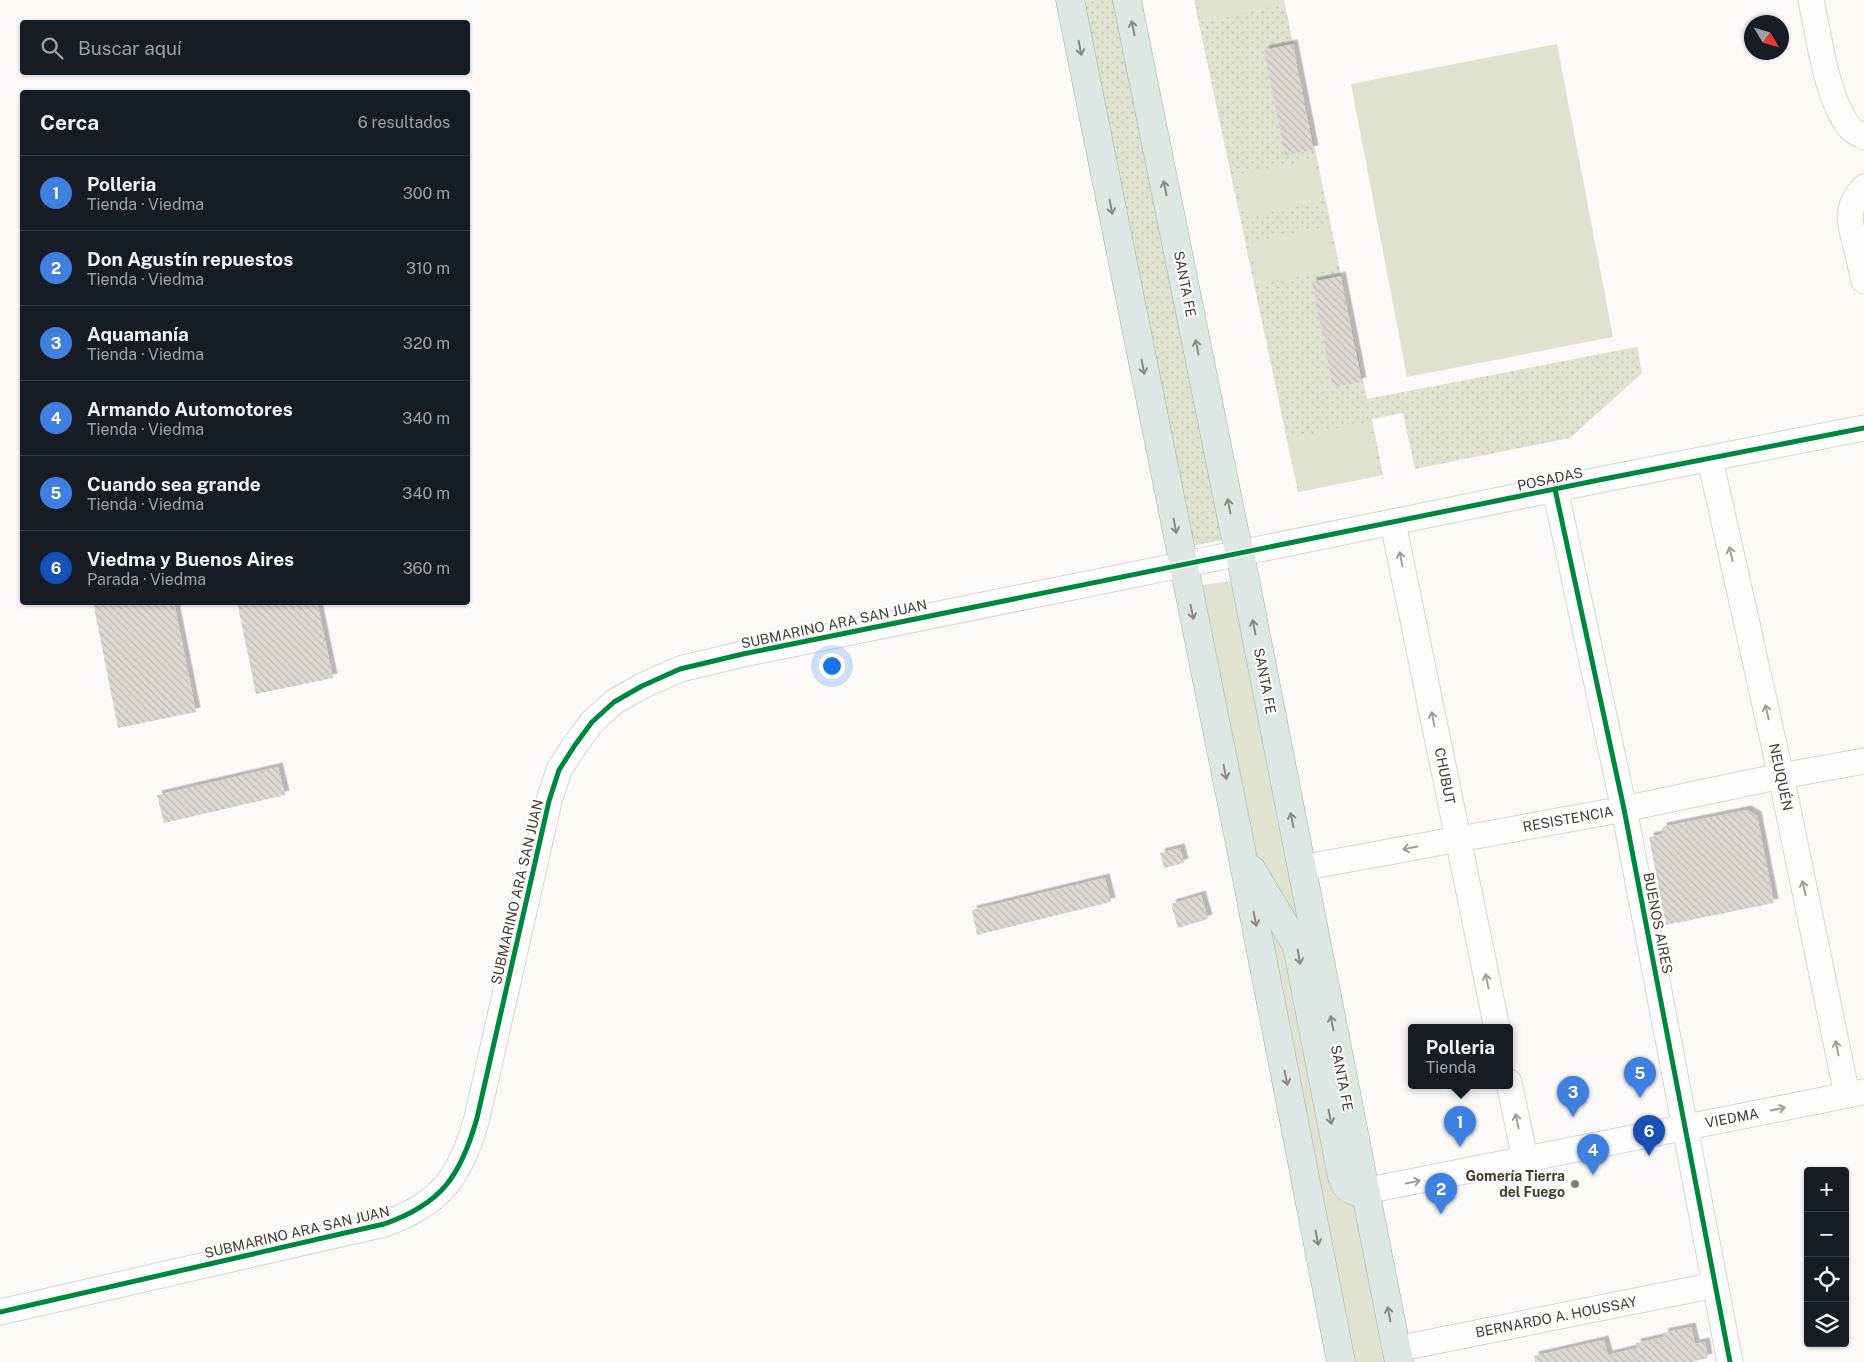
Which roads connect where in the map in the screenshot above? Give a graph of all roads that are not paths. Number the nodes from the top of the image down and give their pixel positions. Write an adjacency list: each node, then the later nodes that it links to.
1 (1070, 0): 12 (main road, one-way to 12)
2 (1128, 0): 11 (main road, SANTA FE, one-way to 2)
3 (1811, 0): 4 (street)
4 (1864, 137)
5 (1861, 186): 6 (street)
6 (1864, 281)
7 (1864, 428): 8 (street, POSADAS)
8 (1710, 459): 9 (street, POSADAS); 14 (street, NEUQUÉN, one-way to 8)
9 (1555, 489): 10 (street, POSADAS); 15 (street, BUENOS AIRES)
10 (1394, 523): 11 (street, POSADAS); 16 (street, CHUBUT, one-way to 10)
11 (1240, 554): 12 (street, SUBMARINO ARA SAN JUAN); 18 (main road, SANTA FE, one-way to 11)
12 (1183, 565): 17 (main road, one-way to 17); 26 (street, SUBMARINO ARA SAN JUAN)
13 (1864, 760): 14 (street, RESISTENCIA)
14 (1781, 776): 15 (street, RESISTENCIA); 21 (street, NEUQUÉN, one-way to 14)
15 (1624, 808): 16 (street, RESISTENCIA); 22 (street, BUENOS AIRES)
16 (1458, 839): 18 (street, RESISTENCIA, one-way to 18); 19 (street, CHUBUT, one-way to 16)
17 (1242, 854): 24 (main road, one-way to 24); 28 (main road, one-way to 28)
18 (1301, 868): 24 (main road, SANTA FE, one-way to 18)
19 (1496, 1024)
20 (1510, 1089): 23 (street, one-way to 20)
21 (1855, 1094): 22 (street, VIEDMA, one-way to 21)
22 (1686, 1127): 23 (street, VIEDMA); 25 (street, BUENOS AIRES)
23 (1525, 1159): 24 (street, VIEDMA, one-way to 23)
24 (1365, 1191): 27 (main road, SANTA FE, one-way to 24)
25 (1715, 1285): 27 (street, BERNARDO A. HOUSSAY); 29 (street, BUENOS AIRES)
26 (0, 1312)
27 (1397, 1355)
28 (1341, 1362)
29 (1730, 1362)

